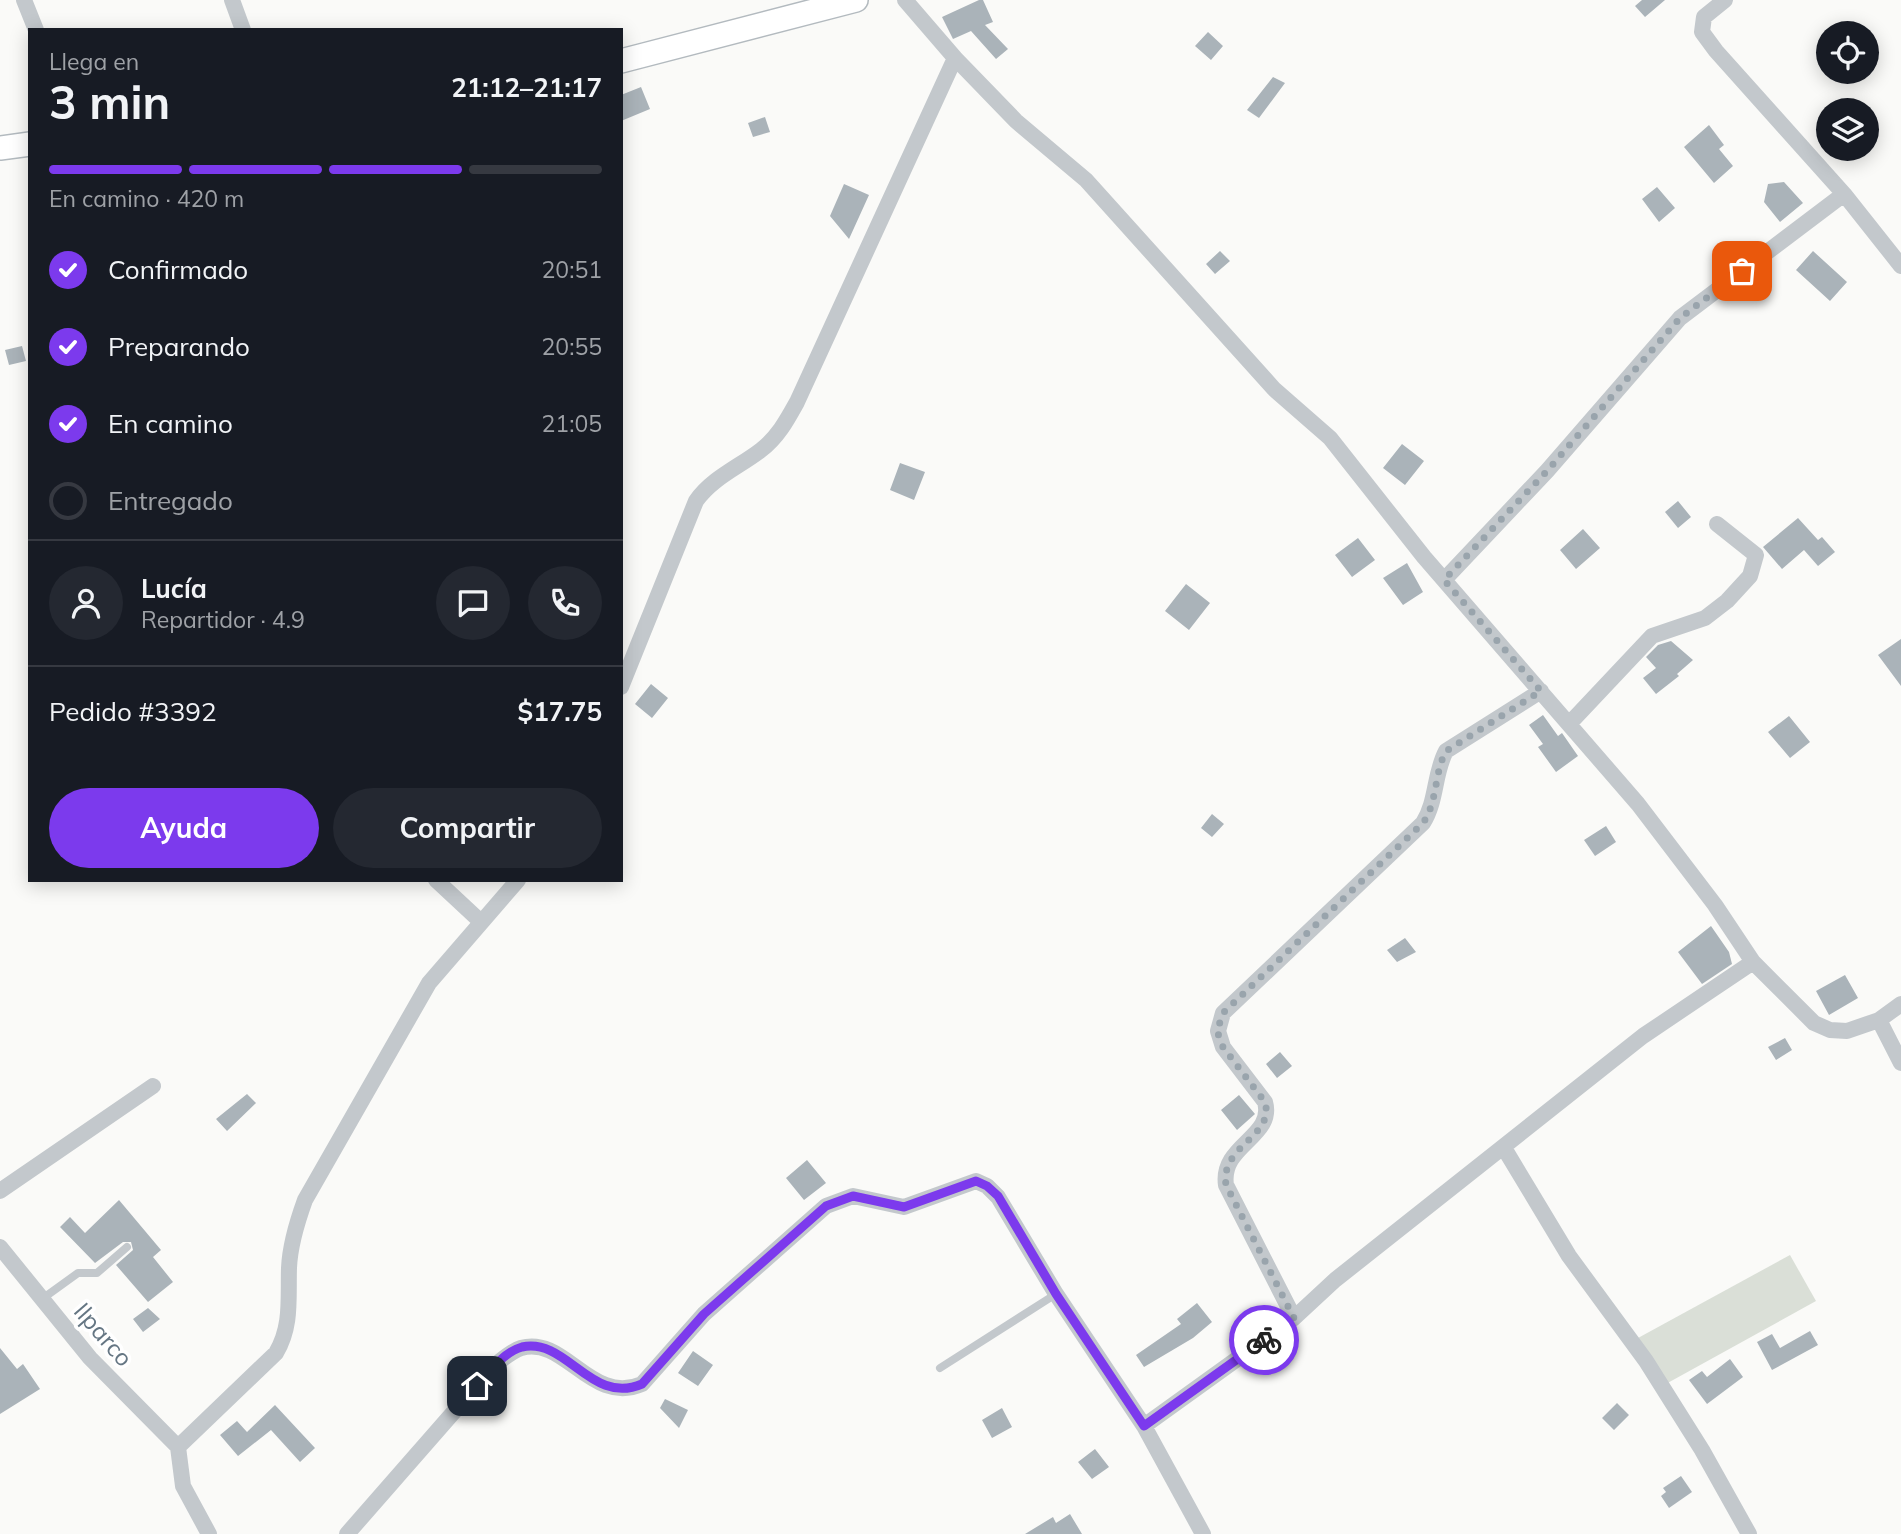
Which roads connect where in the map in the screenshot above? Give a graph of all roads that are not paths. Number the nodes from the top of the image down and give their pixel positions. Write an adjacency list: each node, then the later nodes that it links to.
1 (24, 0): 6 (street)
2 (232, 0): 7 (street)
3 (856, 0): 9 (main road)
4 (905, 0): 8 (street)
5 (1725, 0): 12 (street)
6 (35, 28)
7 (242, 28)
8 (955, 58): 15 (street); 16 (street)
9 (623, 60)
10 (28, 144): 11 (main road)
11 (0, 148)
12 (1844, 194): 13 (street); 15 (street)
13 (1901, 266)
14 (1717, 524): 18 (street)
15 (1444, 580): 17 (street)
16 (623, 682)
17 (1541, 691): 18 (street); 33 (street)
18 (1570, 723): 22 (street)
19 (438, 882): 21 (street)
20 (516, 882): 21 (street)
21 (481, 921): 36 (street)
22 (1753, 962): 24 (street); 27 (street)
23 (1901, 1004): 24 (street)
24 (1879, 1020): 25 (street)
25 (1901, 1063)
26 (153, 1086): 28 (street)
27 (1504, 1148): 33 (street); 40 (street)
28 (0, 1191)
29 (0, 1247): 32 (street, Ilparco)
30 (127, 1247): 32 (lane)
31 (1056, 1294): 34 (lane); 35 (street); 38 (street)
32 (42, 1298): 36 (street, Ilparco)
33 (1294, 1318): 35 (street)
34 (940, 1368)
35 (1144, 1426): 39 (street)
36 (178, 1447): 37 (street)
37 (208, 1534)
38 (347, 1534)
39 (1203, 1534)
40 (1749, 1534)

